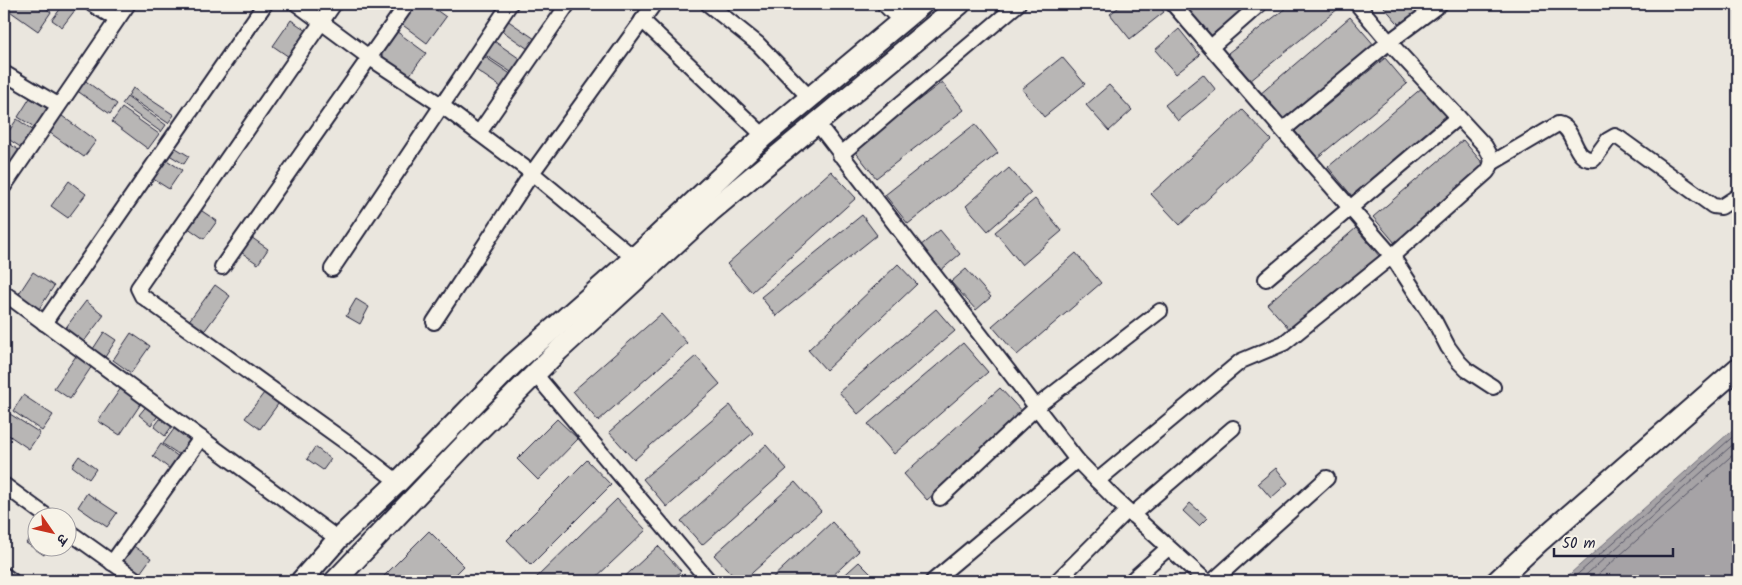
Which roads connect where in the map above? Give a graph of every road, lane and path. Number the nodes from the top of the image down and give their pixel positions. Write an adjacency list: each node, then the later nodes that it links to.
1 (92, 4): 19 (street)
2 (128, 4): 19 (street)
3 (265, 4): 49 (street)
4 (297, 4): 21 (street)
5 (334, 4): 21 (street)
6 (407, 4): 25 (street)
7 (510, 4): 29 (street)
8 (568, 4): 33 (street)
9 (654, 4): 20 (street)
10 (708, 4): 27 (street)
11 (884, 4): 22 (street)
12 (922, 4): 22 (street)
13 (960, 4): 31 (street)
14 (1018, 4): 35 (street)
15 (1174, 4): 24 (street)
16 (1260, 4): 24 (street)
17 (1357, 4): 23 (street)
18 (1440, 4): 23 (street)
19 (116, 19): 28 (street)
20 (642, 20): 34 (street); 37 (street)
21 (322, 21): 25 (street); 59 (street)
22 (902, 21): 27 (street)
23 (1389, 42): 30 (street); 32 (street)
24 (1211, 47): 32 (street)
25 (370, 58): 29 (street); 43 (street)
26 (4, 73): 28 (street)
27 (810, 98): 34 (street)
28 (58, 105): 38 (street)
29 (441, 105): 33 (street); 44 (street)
30 (1458, 117): 36 (street); 40 (street)
31 (817, 123): 35 (street); 42 (street)
32 (1284, 130): 40 (street)
33 (479, 133): 37 (street)
34 (764, 136): 42 (street)
35 (840, 155): 53 (street)
36 (1492, 163): 39 (street); 41 (street)
37 (532, 173): 42 (street); 48 (street)
38 (4, 186)
39 (1738, 196)
40 (1350, 207): 41 (street); 45 (street)
41 (1392, 256): 52 (street); 58 (street)
42 (641, 264): 51 (street); 59 (street)
43 (222, 267)
44 (332, 269)
45 (1266, 279)
46 (4, 293): 49 (street)
47 (1160, 311): 53 (street)
48 (434, 322)
49 (44, 323): 55 (street)
50 (1738, 368): 78 (street)
51 (535, 374): 73 (street); 74 (street)
52 (1492, 387)
53 (1036, 408): 56 (street); 61 (street)
54 (1233, 428): 63 (street)
55 (201, 438): 65 (street); 67 (street)
56 (1077, 460): 58 (street); 75 (street)
57 (1327, 478): 69 (street)
58 (1097, 481): 63 (street)
59 (398, 482): 65 (street)
60 (4, 485): 62 (street)
61 (940, 498)
62 (35, 508)
63 (1130, 513): 66 (street); 76 (street)
64 (78, 538): 67 (street)
65 (338, 539): 72 (street)
66 (1168, 548): 69 (street); 77 (street)
67 (112, 563): 71 (street)
68 (4, 575): 70 (street)
69 (1205, 580)
70 (12, 581)
71 (138, 581)
72 (301, 581)
73 (335, 581)
74 (709, 581)
75 (932, 581)
76 (1057, 581)
77 (1131, 581)
78 (1497, 581)

